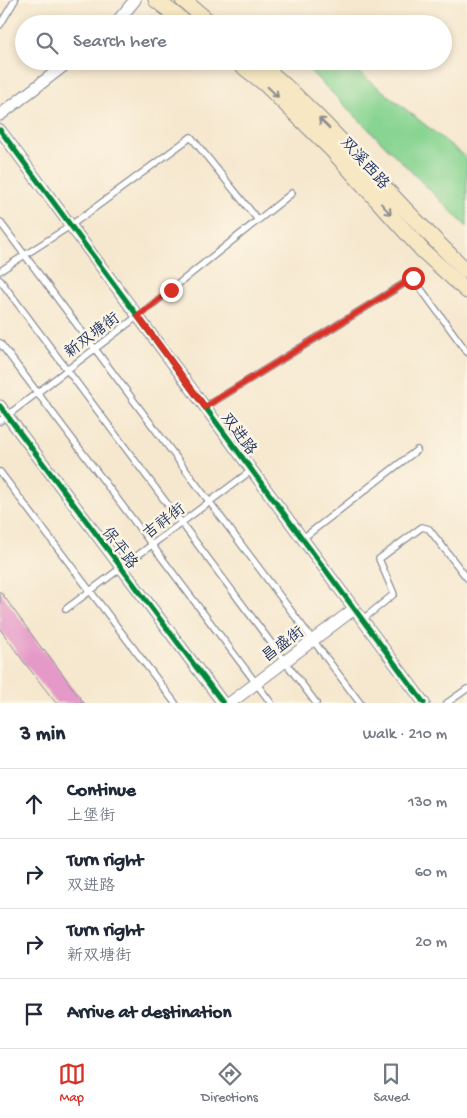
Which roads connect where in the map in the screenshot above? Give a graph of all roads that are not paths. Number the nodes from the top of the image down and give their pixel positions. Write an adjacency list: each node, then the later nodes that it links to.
1 (15, 0): 8 (lane)
2 (135, 0): 5 (street)
3 (156, 0): 6 (main road)
4 (183, 0): 7 (main road)
5 (123, 15)
6 (175, 15)
7 (201, 15)
8 (0, 25)
9 (58, 70): 12 (street)
10 (247, 70): 22 (main road, 双溪西路, one-way to 22)
11 (268, 70): 20 (main road, 双溪西路, one-way to 11)
12 (0, 115)
13 (0, 130): 17 (street, 双进路)
14 (292, 193): 15 (lane, 新双塘街)
15 (258, 220): 17 (lane); 23 (lane, 新双塘街)
16 (0, 222): 18 (lane)
17 (70, 226): 18 (lane); 23 (street, 双进路)
18 (24, 255): 19 (lane); 25 (lane)
19 (0, 271)
20 (467, 271)
21 (0, 280): 27 (lane)
22 (467, 291)
23 (138, 316): 25 (lane, 新双塘街); 29 (street, 双进路)
24 (0, 343): 28 (lane)
25 (94, 349): 27 (lane, 新双塘街); 34 (lane)
26 (467, 352): 29 (lane)
27 (67, 370): 28 (lane, 新双塘街); 35 (lane)
28 (38, 393): 30 (lane, 新双塘街); 37 (lane)
29 (205, 407): 32 (street, 双进路)
30 (2, 414): 38 (street, 保平路)
31 (417, 450): 36 (lane)
32 (252, 470): 34 (lane, 吉祥街); 36 (street, 双进路)
33 (0, 472): 40 (lane)
34 (209, 502): 35 (lane, 吉祥街); 44 (lane)
35 (182, 523): 37 (lane, 吉祥街); 45 (lane)
36 (302, 539): 42 (street, 双进路)
37 (152, 545): 38 (lane, 吉祥街); 46 (lane)
38 (121, 568): 40 (lane, 吉祥街); 49 (street, 保平路)
39 (467, 578): 43 (lane)
40 (90, 591): 41 (lane, 吉祥街); 48 (lane)
41 (66, 609)
42 (354, 609): 43 (street, 双进路); 44 (street, 昌盛街)
43 (362, 620): 54 (street, 双进路)
44 (313, 640): 45 (street, 昌盛街); 53 (lane)
45 (285, 661): 46 (street, 昌盛街); 52 (lane)
46 (256, 683): 50 (street, 昌盛街); 51 (lane)
47 (467, 689): 55 (lane)
48 (175, 703)
49 (223, 703)
50 (230, 703)
51 (271, 703)
52 (316, 703)
53 (360, 703)
54 (424, 703)
55 (447, 703)

